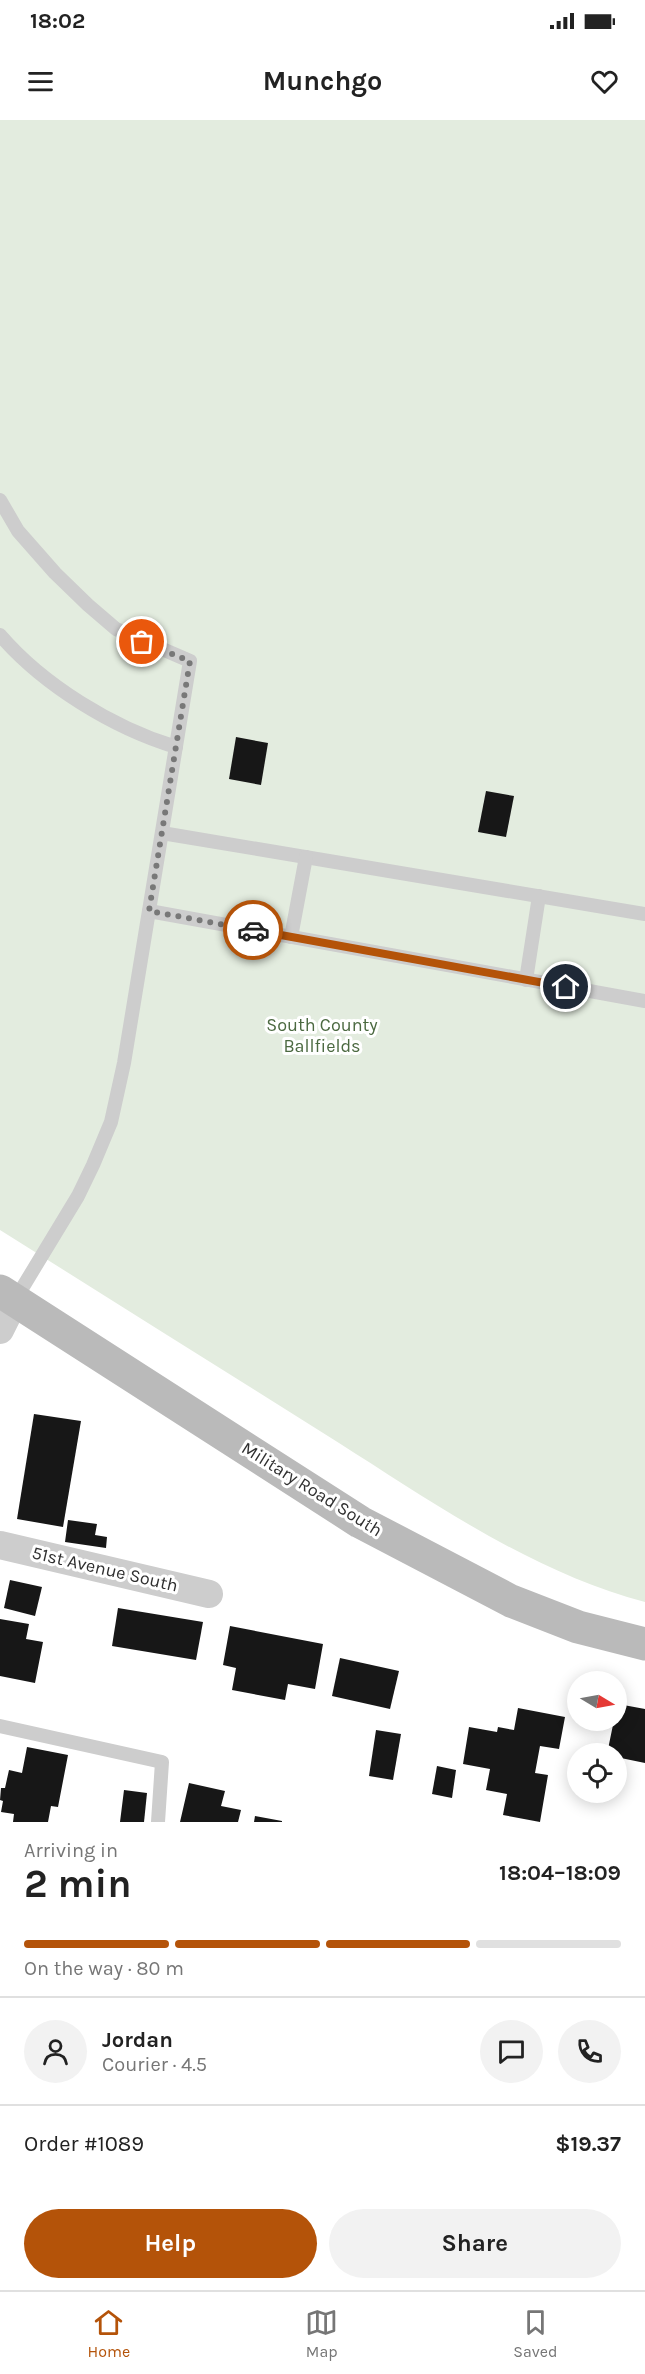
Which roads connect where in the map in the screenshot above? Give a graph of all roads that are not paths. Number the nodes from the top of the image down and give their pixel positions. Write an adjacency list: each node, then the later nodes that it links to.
1 (0, 500): 2 (lane)
2 (4, 518): 4 (lane)
3 (0, 635): 4 (lane)
4 (176, 747): 5 (lane)
5 (162, 833): 6 (lane); 8 (lane)
6 (306, 857): 7 (lane); 10 (lane)
7 (539, 896): 9 (lane); 11 (lane)
8 (149, 911): 10 (lane); 13 (lane)
9 (645, 914)
10 (291, 937): 11 (lane)
11 (526, 980): 12 (lane)
12 (645, 1001)
13 (8, 1296): 14 (street); 17 (main road, Military Road South)
14 (0, 1330)
15 (0, 1545): 16 (street, 51st Avenue South)
16 (209, 1594)
17 (645, 1644)
18 (0, 1726): 19 (lane)
19 (158, 1822)

